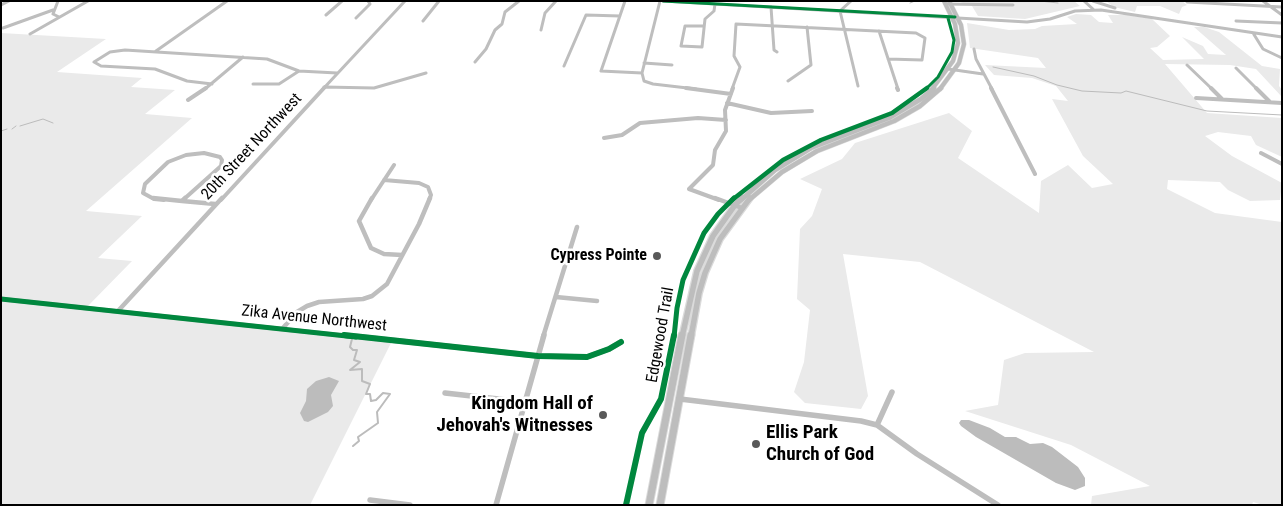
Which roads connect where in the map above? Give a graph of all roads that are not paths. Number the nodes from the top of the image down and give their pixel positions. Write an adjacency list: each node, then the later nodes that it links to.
1 (9, 1): 23 (street)
2 (58, 1): 31 (street)
3 (88, 1): 37 (street)
4 (227, 1): 54 (street)
5 (342, 1): 34 (street)
6 (405, 1): 67 (street, 20th Street Northwest)
7 (439, 1): 40 (street)
8 (519, 1): 59 (street)
9 (556, 1): 47 (street)
10 (625, 1): 36 (street)
11 (661, 1): 22 (street); 60 (street)
12 (759, 1): 25 (street)
13 (799, 1): 29 (street)
14 (851, 1): 33 (street)
15 (1084, 1): 32 (street)
16 (1093, 1): 30 (street)
17 (1263, 1): 26 (street)
18 (369, 2): 39 (street)
19 (947, 2): 24 (street); 38 (main road)
20 (1187, 2): 21 (street)
21 (1204, 2): 26 (street)
22 (715, 4): 25 (street); 43 (street)
23 (1, 5)
24 (1013, 5)
25 (759, 6): 27 (street)
26 (1270, 6): 28 (street); 35 (street)
27 (771, 7): 29 (street); 44 (street)
28 (1282, 7)
29 (800, 8): 33 (street)
30 (1115, 8)
31 (52, 10): 37 (street); 46 (street)
32 (1094, 10): 38 (street); 50 (street)
33 (840, 11): 38 (street); 48 (street)
34 (326, 15)
35 (1282, 15)
36 (620, 16): 63 (street); 69 (street)
37 (60, 17): 51 (street)
38 (955, 17): 65 (main road)
39 (356, 18)
40 (423, 20)
41 (1236, 21): 42 (street)
42 (1282, 23)
43 (704, 26): 43 (street)
44 (772, 26): 45 (street); 55 (street); 77 (street)
45 (807, 27): 48 (street); 71 (street)
46 (3, 28)
47 (541, 30)
48 (845, 30): 49 (street); 74 (street)
49 (879, 31): 58 (street); 58 (street)
50 (1253, 33): 52 (street); 57 (street)
51 (30, 34)
52 (1282, 37)
53 (974, 49): 70 (street)
54 (156, 52): 56 (street); 72 (street)
55 (777, 52)
56 (243, 57): 66 (street); 72 (street)
57 (1282, 58)
58 (888, 60): 76 (street)
59 (475, 62)
60 (644, 63): 61 (street); 69 (street)
61 (672, 65)
62 (1187, 65): 79 (street)
63 (564, 66)
64 (1236, 68): 81 (street)
65 (951, 70): 70 (street); 94 (main road); 95 (main road)
66 (299, 71): 67 (street); 73 (street)
67 (337, 73): 75 (street, 20th Street Northwest)
68 (426, 73): 75 (street)
69 (642, 74): 77 (street)
70 (983, 74): 90 (street)
71 (788, 81)
72 (212, 84): 80 (street)
73 (254, 84)
74 (858, 86)
75 (324, 87): 93 (street, 20th Street Northwest)
76 (898, 90)
77 (730, 94): 82 (street)
78 (1196, 98): 79 (street)
79 (1222, 99): 81 (street)
80 (188, 100)
81 (1270, 102): 83 (street)
82 (727, 103): 84 (street); 85 (street)
83 (1282, 103)
84 (812, 111)
85 (726, 120): 86 (street); 94 (street)
86 (604, 138)
87 (1261, 153): 88 (street)
88 (1282, 164)
89 (394, 165): 91 (street)
90 (1035, 174)
91 (384, 180): 97 (street); 97 (street)
92 (182, 201): 92 (street); 93 (street)
93 (215, 204): 101 (street, 20th Street Northwest)
94 (735, 205): 95 (street); 113 (main road)
95 (742, 208): 107 (main road)
96 (577, 227): 98 (street)
97 (402, 255): 102 (street)
98 (556, 297): 100 (street); 104 (street)
99 (1, 299): 101 (street, Zika Avenue Northwest)
100 (597, 301)
101 (118, 311): 102 (street, Zika Avenue Northwest)
102 (283, 328): 104 (street, Zika Avenue Northwest)
103 (621, 342): 104 (street, Zika Avenue Northwest)
104 (538, 356): 108 (street)
105 (892, 392): 109 (street)
106 (445, 393): 108 (street)
107 (680, 399): 109 (street); 114 (main road)
108 (525, 402): 112 (street)
109 (877, 425): 115 (street)
110 (370, 500): 111 (street)
111 (410, 505)
112 (496, 505)
113 (649, 505)
114 (660, 505)
115 (998, 505)

